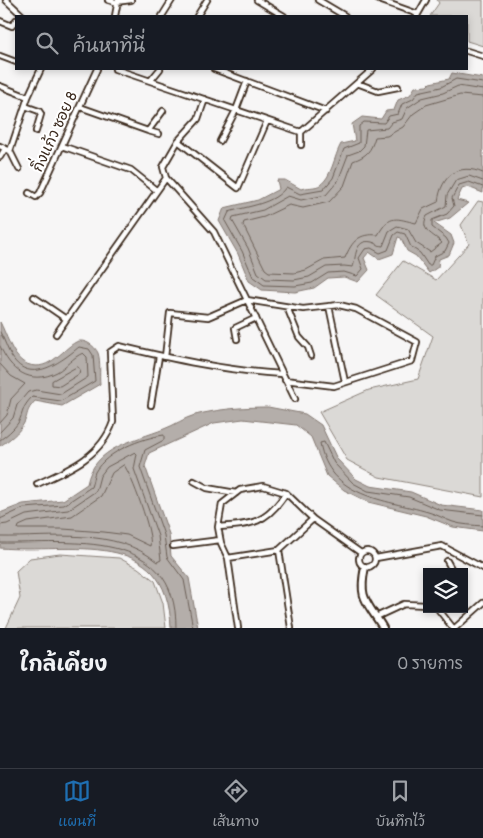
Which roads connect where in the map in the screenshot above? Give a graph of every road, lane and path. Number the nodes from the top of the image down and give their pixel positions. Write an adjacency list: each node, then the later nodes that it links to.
1 (6, 0): 12 (street)
2 (16, 0): 12 (street)
3 (108, 0): 11 (street)
4 (131, 0): 11 (street)
5 (172, 0): 15 (street)
6 (207, 0): 16 (street)
7 (257, 0): 17 (street)
8 (318, 0): 18 (street)
9 (379, 0): 19 (street)
10 (426, 0): 19 (street)
11 (118, 1): 14 (street)
12 (13, 6): 13 (street)
13 (20, 15)
14 (115, 15)
15 (163, 15)
16 (198, 15)
17 (282, 15)
18 (343, 15)
19 (418, 15)
20 (0, 21): 21 (street)
21 (15, 22)
22 (468, 51): 24 (street)
23 (0, 56): 25 (street)
24 (483, 56)
25 (15, 62)
26 (38, 70): 37 (street)
27 (97, 70): 40 (street, กิ่งแก้ว ซอย 8)
28 (126, 70): 32 (street)
29 (159, 70): 32 (street)
30 (224, 70): 33 (street)
31 (372, 70): 34 (street)
32 (151, 80): 38 (street)
33 (247, 81): 41 (street); 43 (street)
34 (357, 83): 36 (street); 43 (street)
35 (0, 86): 37 (street)
36 (398, 87)
37 (28, 97): 39 (street)
38 (205, 99): 41 (street); 49 (street)
39 (25, 106): 45 (street); 54 (street)
40 (80, 107): 46 (street); 53 (street, กิ่งแก้ว ซอย 8)
41 (236, 110): 44 (street); 50 (street)
42 (163, 111): 46 (street)
43 (326, 111): 47 (street)
44 (266, 121): 47 (street); 49 (street)
45 (36, 131)
46 (148, 131): 48 (street)
47 (301, 132): 51 (street)
48 (159, 134)
49 (178, 141): 57 (street)
50 (220, 141)
51 (301, 145)
52 (0, 146): 54 (street)
53 (62, 146): 58 (street); 59 (street, กิ่งแก้ว ซอย 8)
54 (8, 150): 55 (street); 56 (street)
55 (0, 157)
56 (18, 169)
57 (166, 178): 58 (street); 61 (street)
58 (156, 190): 65 (street)
59 (29, 193)
60 (34, 297): 65 (street)
61 (247, 300): 63 (street); 64 (street); 70 (street)
62 (329, 306): 63 (street); 73 (street); 73 (street)
63 (287, 307): 69 (street)
64 (256, 318): 67 (street); 71 (street)
65 (66, 319): 66 (street)
66 (56, 334)
67 (237, 339)
68 (159, 356): 70 (street); 75 (street); 77 (street)
69 (311, 356)
70 (165, 357): 71 (street)
71 (282, 374): 72 (street)
72 (286, 380): 73 (street); 74 (street)
73 (345, 382)
74 (295, 399)
75 (151, 405)
76 (194, 481): 78 (street)
77 (37, 484)
78 (236, 493): 79 (street); 81 (street)
79 (286, 493): 80 (street); 81 (street)
80 (313, 519): 84 (street); 85 (street)
81 (218, 527): 82 (street)
82 (220, 540): 83 (street); 86 (street)
83 (173, 546)
84 (280, 550): 86 (street); 97 (street)
85 (361, 553): 87 (street); 89 (street)
86 (228, 558): 96 (street)
87 (376, 558): 89 (street); 91 (street)
88 (447, 561): 90 (street)
89 (365, 566): 95 (street)
90 (451, 568)
91 (483, 568)
92 (483, 603): 99 (street)
93 (423, 605): 95 (street)
94 (441, 613): 99 (street)
95 (376, 618): 98 (street)
96 (238, 628)
97 (291, 628)
98 (383, 628)
99 (454, 628)

